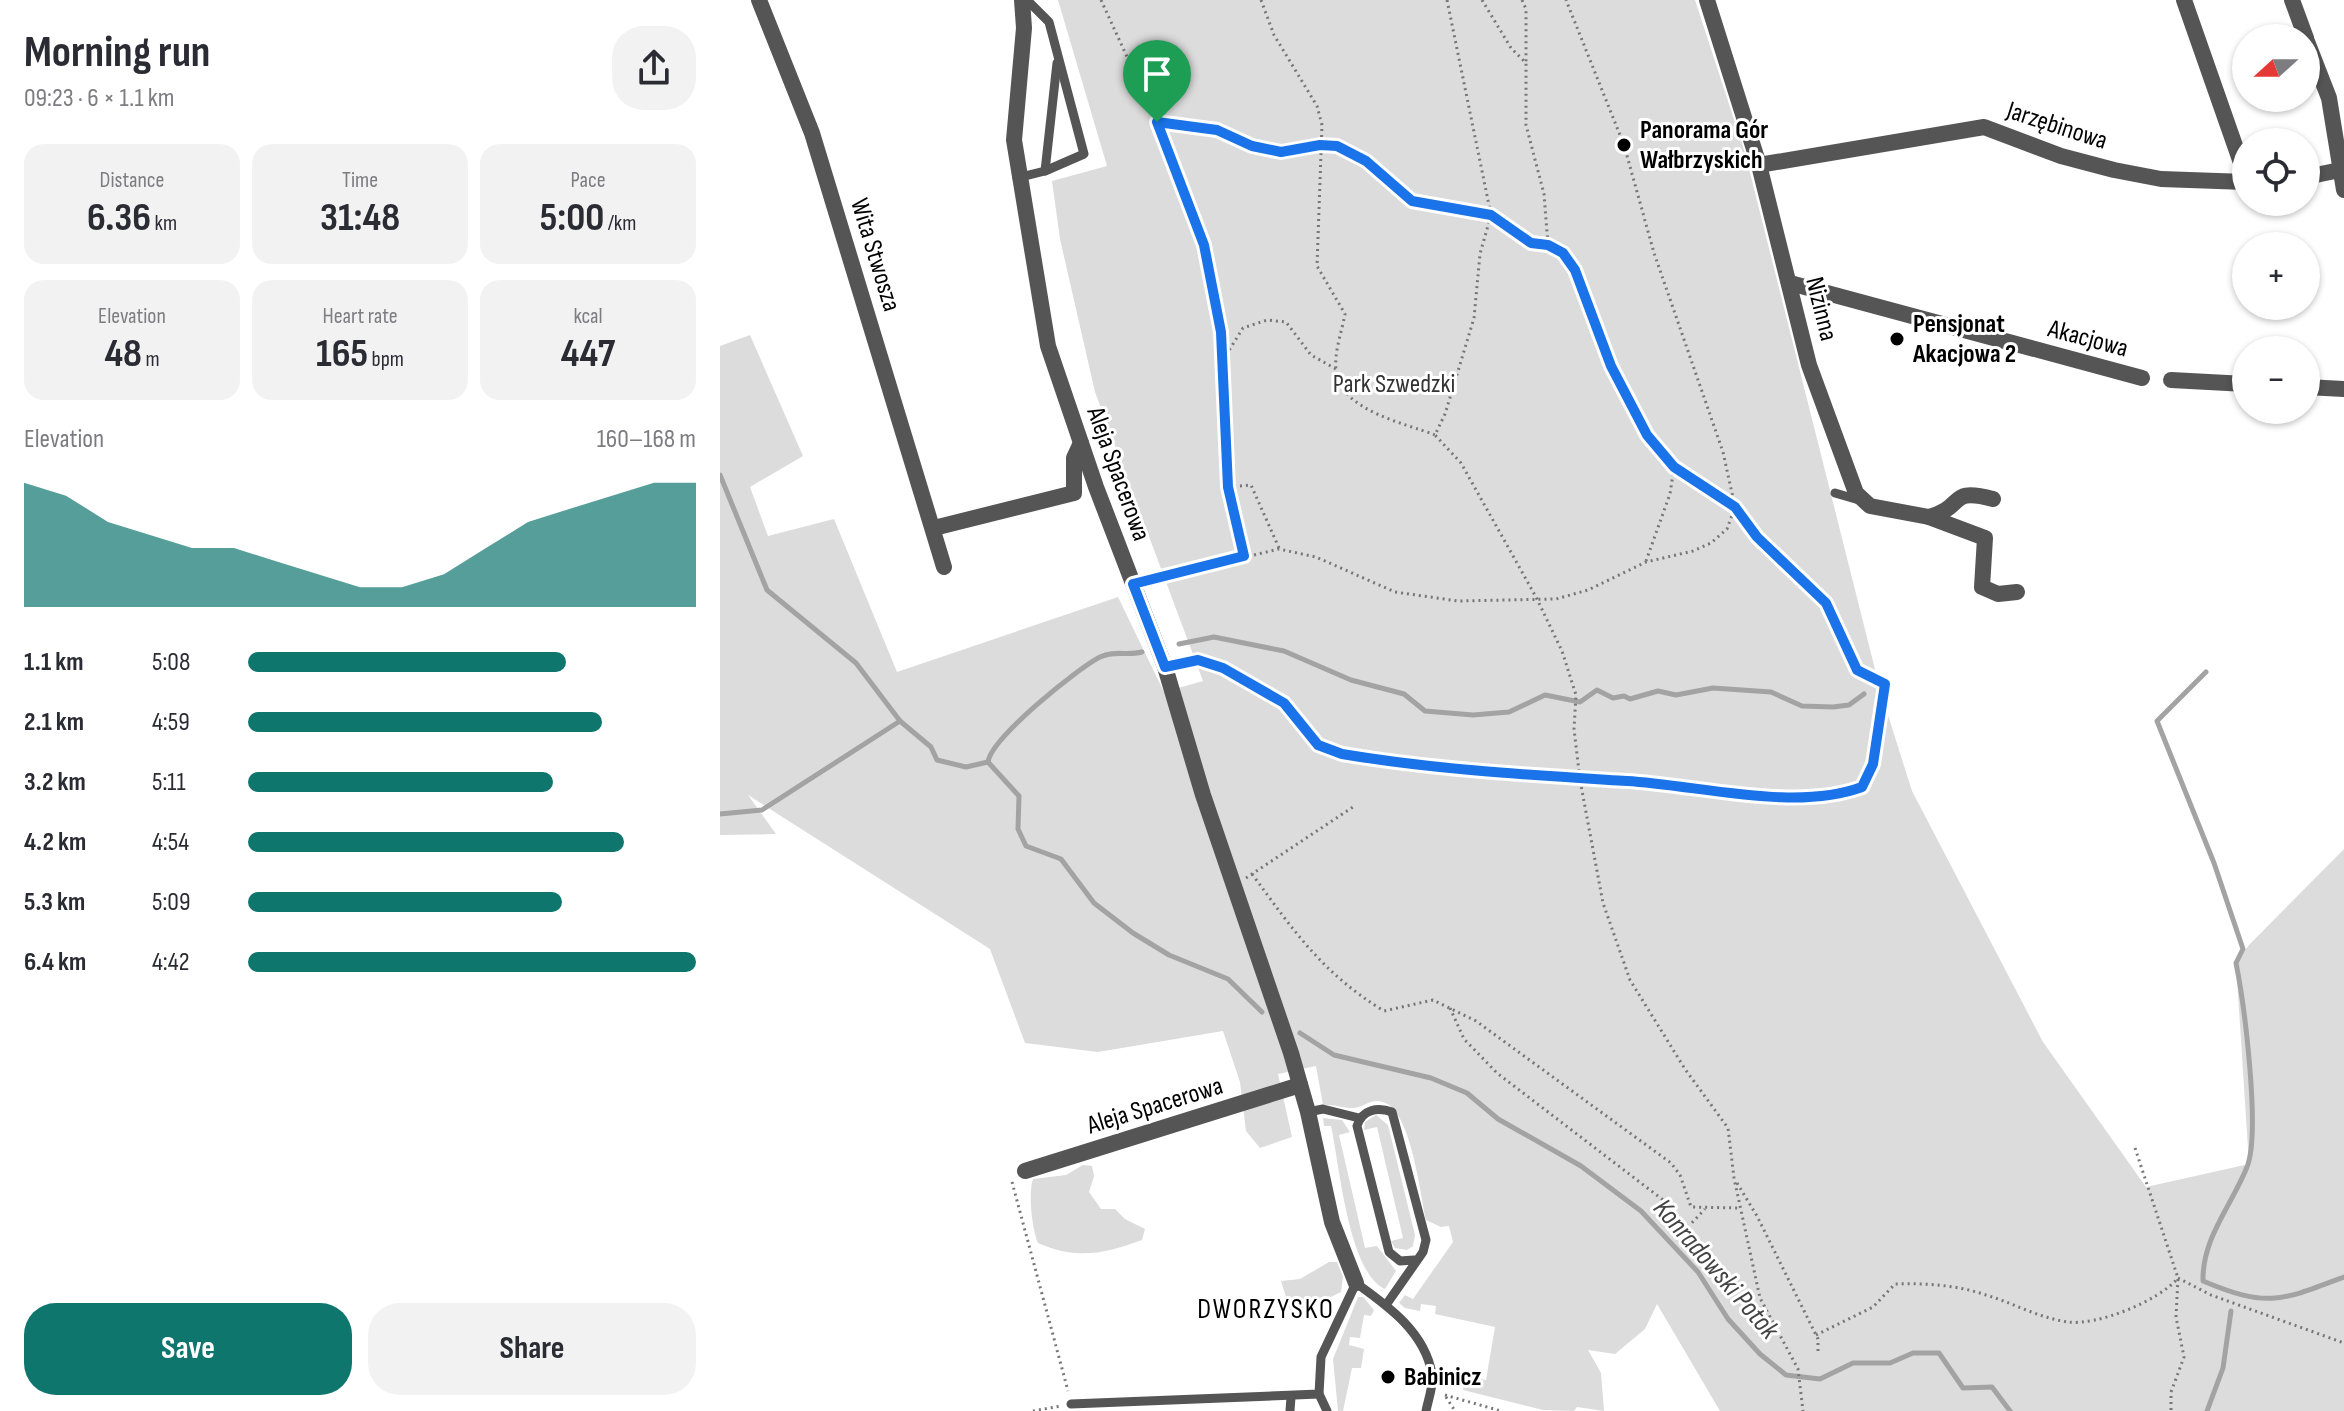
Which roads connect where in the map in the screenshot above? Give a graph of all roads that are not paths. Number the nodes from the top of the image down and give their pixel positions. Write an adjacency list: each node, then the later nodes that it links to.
1 (759, 0): 30 (street, Wita Stwosza)
2 (1024, 0): 7 (lane); 14 (street, Aleja Spacerowa)
3 (1707, 0): 10 (street, Nizinna)
4 (2184, 0): 9 (street)
5 (2292, 0): 6 (street)
6 (2301, 24)
7 (1058, 56): 12 (lane); 12 (lane)
8 (2320, 75): 11 (street)
9 (2232, 139)
10 (1759, 165): 15 (street, Jarzębinowa); 17 (street, Nizinna)
11 (2340, 170): 13 (street); 16 (street)
12 (1045, 171): 14 (lane)
13 (2320, 174)
14 (1017, 178): 23 (street, Aleja Spacerowa)
15 (2232, 180)
16 (2344, 190)
17 (1790, 283): 18 (street, Akacjowa); 28 (street, Nizinna)
18 (2142, 378)
19 (2171, 380): 20 (street)
20 (2232, 383)
21 (2320, 388): 22 (street)
22 (2344, 389)
23 (1081, 443): 24 (street); 26 (street, Aleja Spacerowa)
24 (1074, 493): 26 (street); 30 (street)
25 (1835, 493): 28 (lane)
26 (1100, 499): 33 (street, Aleja Spacerowa)
27 (1993, 499): 29 (street)
28 (1862, 501): 29 (street)
29 (1929, 517): 32 (street)
30 (934, 528): 31 (street, Wita Stwosza)
31 (944, 567)
32 (2017, 592)
33 (1300, 1085): 34 (street, Aleja Spacerowa); 36 (street, Aleja Spacerowa)
34 (1308, 1112): 35 (lane); 38 (street, Aleja Spacerowa)
35 (1359, 1118): 37 (lane); 37 (lane)
36 (1025, 1171)
37 (1414, 1260): 39 (lane)
38 (1356, 1283): 39 (lane); 40 (lane)
39 (1386, 1305): 46 (lane)
40 (1319, 1394): 41 (lane); 45 (lane)
41 (1291, 1397): 43 (lane); 44 (lane)
42 (1071, 1404): 43 (lane)
43 (1163, 1406)
44 (1290, 1411)
45 (1327, 1411)
46 (1426, 1411)

